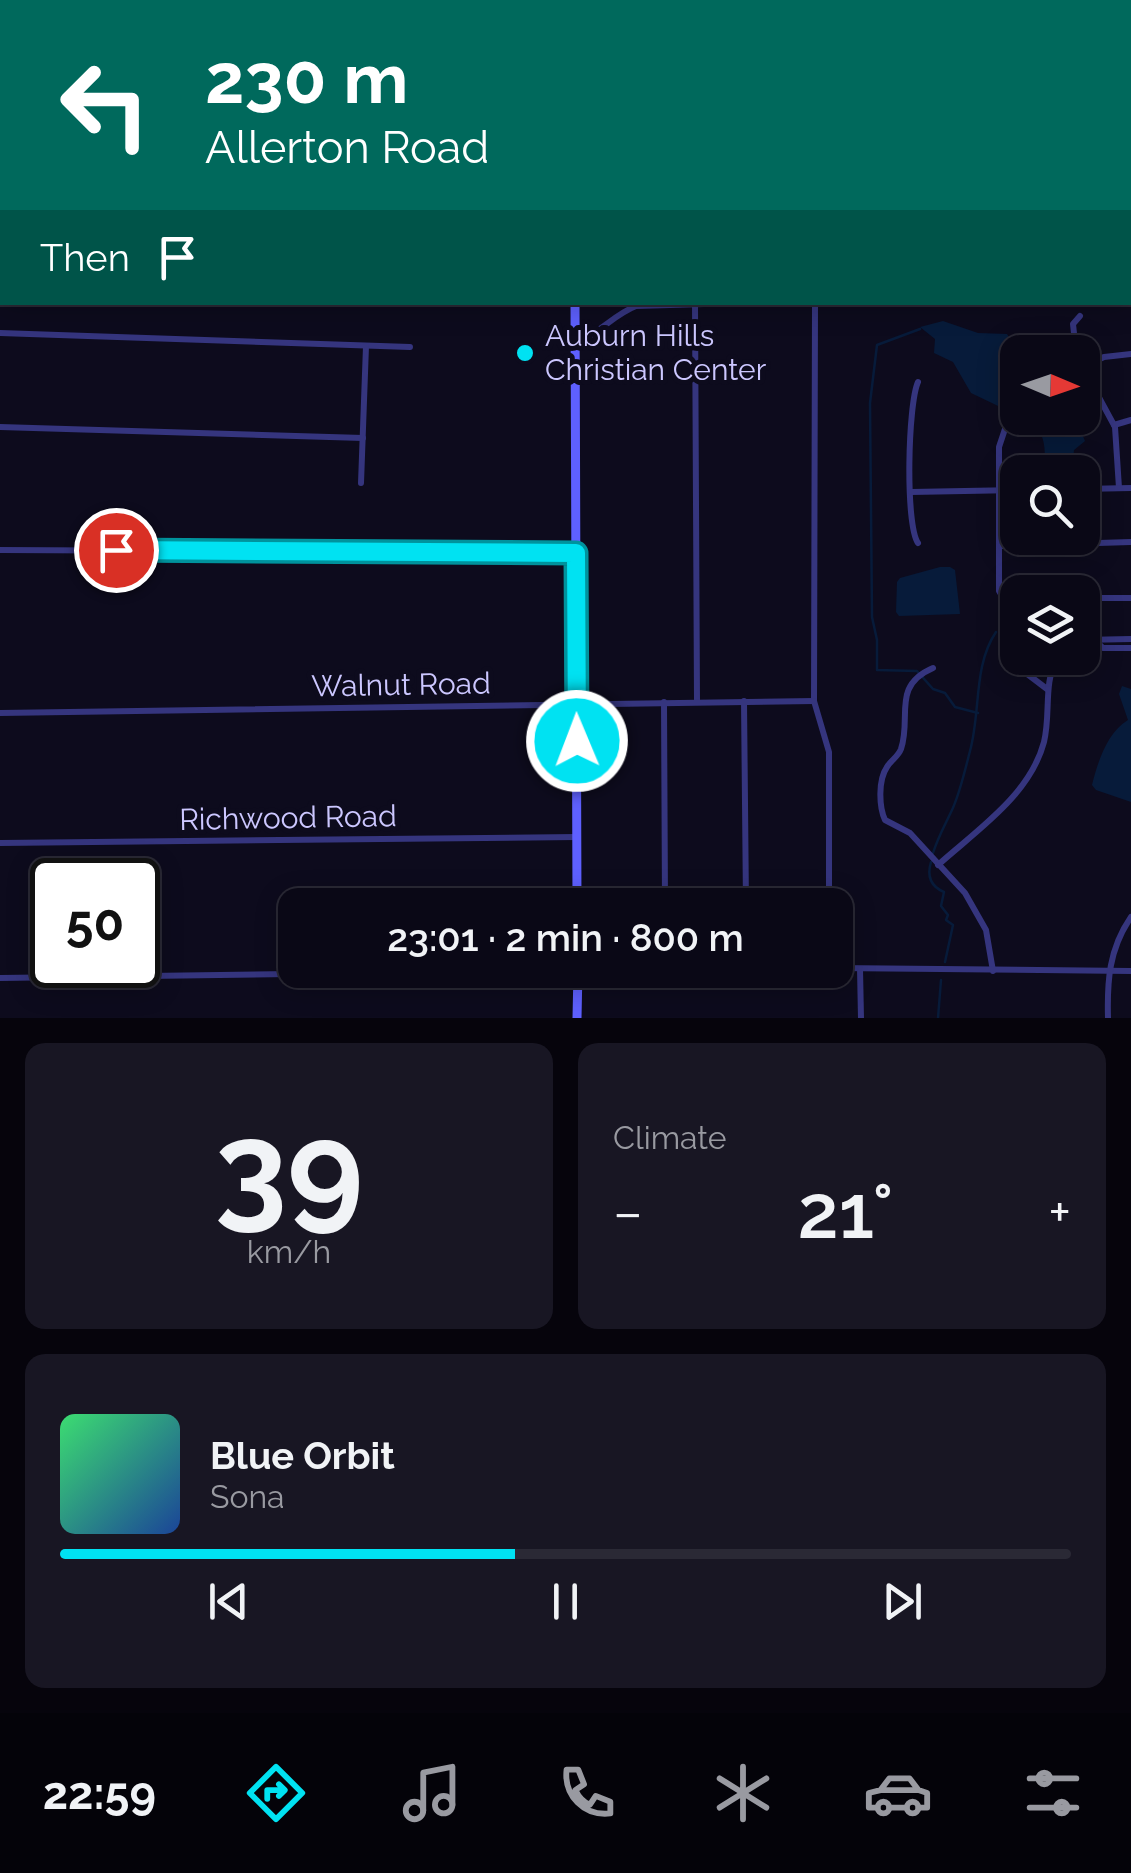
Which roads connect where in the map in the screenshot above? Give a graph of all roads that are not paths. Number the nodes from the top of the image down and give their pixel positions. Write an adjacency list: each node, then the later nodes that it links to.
1 (575, 305): 8 (main road)
2 (666, 305): 8 (street)
3 (695, 305): 45 (street)
4 (817, 305): 42 (street)
5 (1080, 316): 7 (street)
6 (0, 332): 9 (street)
7 (1074, 335)
8 (575, 343): 30 (main road)
9 (366, 346): 10 (street); 19 (street)
10 (410, 347)
11 (1131, 354): 12 (street)
12 (1100, 358)
13 (918, 382): 25 (street)
14 (1100, 399): 16 (street)
15 (1131, 420): 16 (street)
16 (1114, 425): 21 (street)
17 (0, 427): 19 (street)
18 (1002, 435): 24 (street)
19 (363, 438): 20 (street)
20 (361, 484)
21 (1119, 488): 22 (street); 23 (street)
22 (1131, 488)
23 (1100, 489)
24 (998, 490): 25 (street); 28 (street)
25 (911, 492): 27 (street)
26 (1131, 542): 28 (street)
27 (918, 543)
28 (999, 546): 31 (street)
29 (0, 550): 30 (street)
30 (576, 553): 46 (main road)
31 (1000, 598)
32 (1100, 598): 33 (street)
33 (1131, 598)
34 (1100, 638): 35 (street)
35 (1131, 638)
36 (1100, 645): 37 (street)
37 (1131, 648)
38 (933, 668): 50 (street)
39 (1030, 675): 41 (street)
40 (1051, 675): 41 (street)
41 (1047, 688): 50 (street)
42 (814, 700): 43 (street, Walnut Road); 54 (street)
43 (744, 701): 45 (street, Walnut Road); 53 (street)
44 (664, 702): 45 (street, Walnut Road); 46 (street, Walnut Road); 52 (street)
45 (697, 702)
46 (576, 705): 47 (street, Walnut Road); 48 (main road)
47 (0, 713)
48 (577, 837): 49 (street, Richwood Road); 51 (main road)
49 (0, 843)
50 (938, 864): 58 (street)
51 (577, 888)
52 (665, 888)
53 (746, 888)
54 (830, 888)
55 (1131, 918): 59 (street)
56 (853, 969): 57 (street)
57 (860, 969): 58 (street); 65 (street)
58 (993, 970): 59 (street)
59 (1108, 971): 60 (street); 66 (street)
60 (1131, 971)
61 (278, 974): 62 (street)
62 (0, 978)
63 (578, 988): 64 (main road)
64 (578, 1018)
65 (861, 1018)
66 (1108, 1018)

